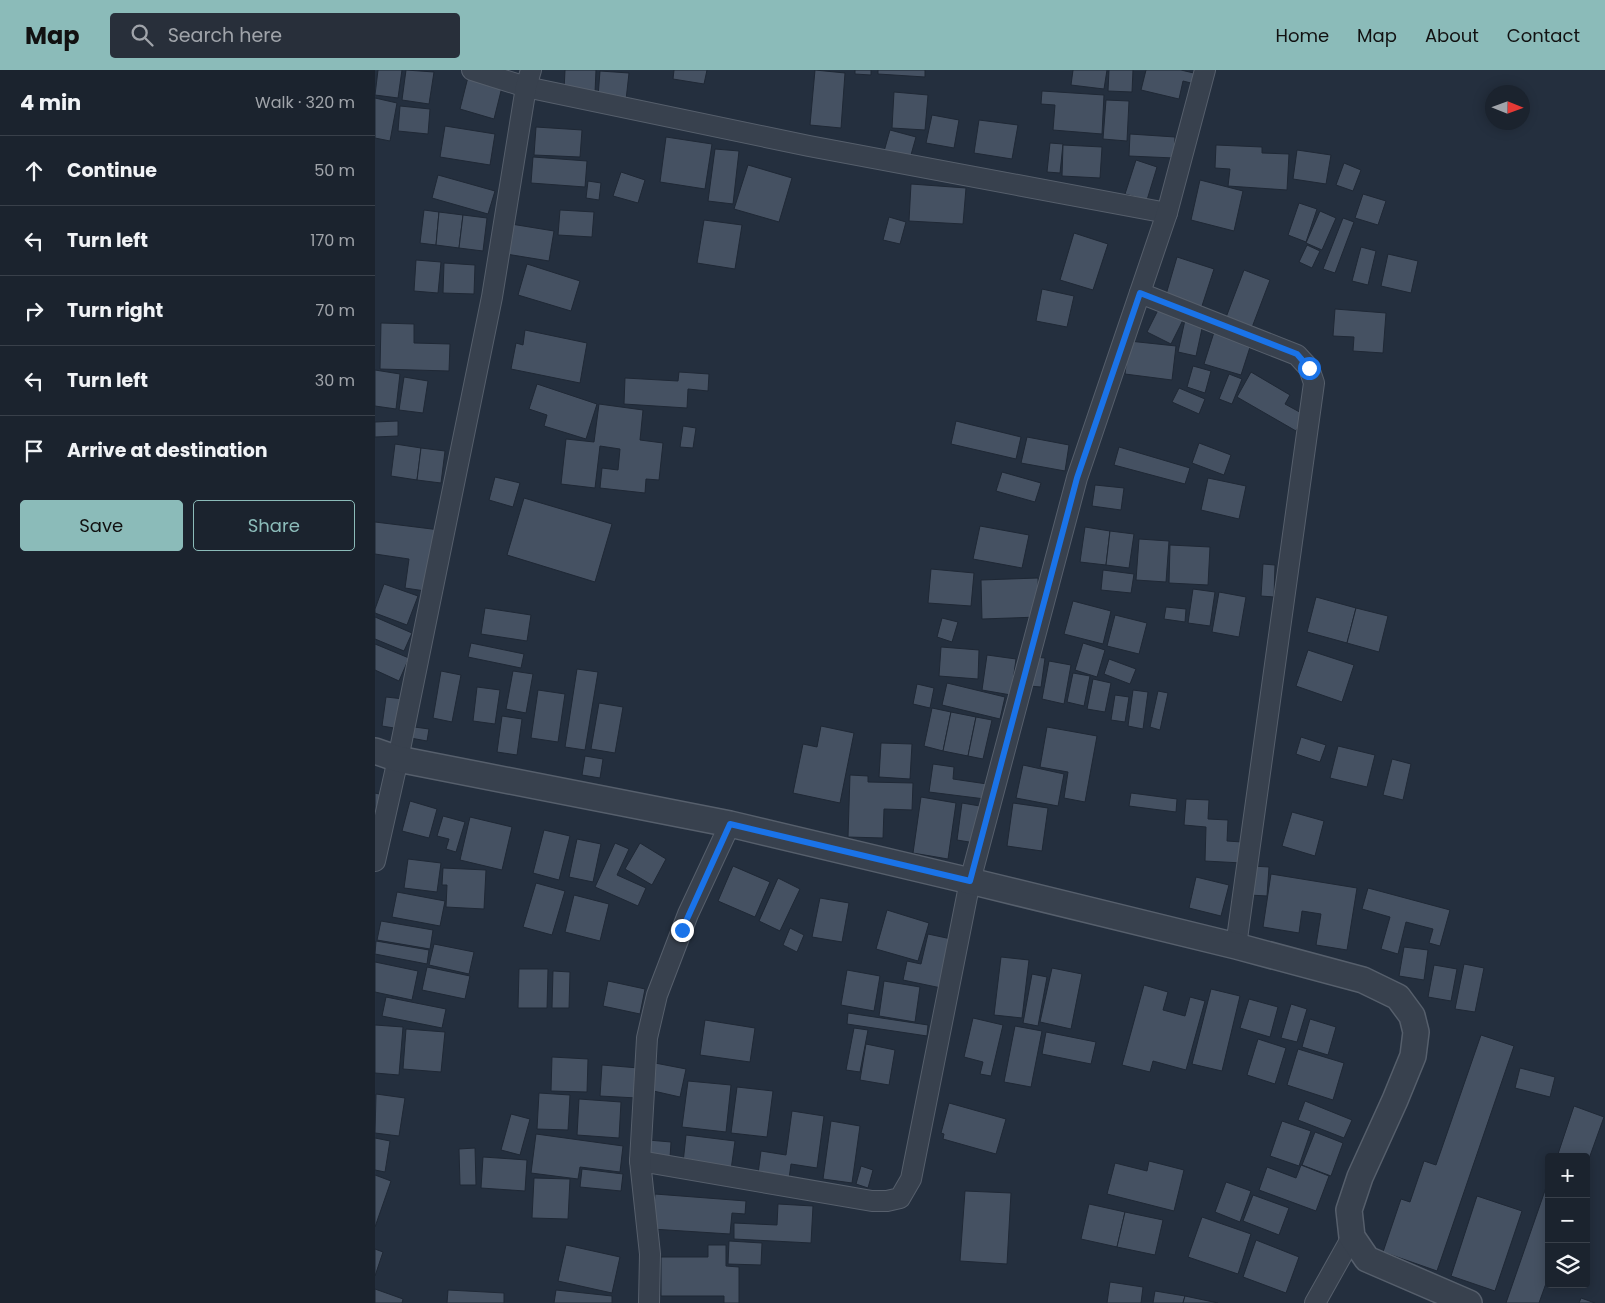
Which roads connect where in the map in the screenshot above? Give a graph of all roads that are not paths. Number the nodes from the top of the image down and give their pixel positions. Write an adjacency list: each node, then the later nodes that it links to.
1 (472, 70): 3 (street)
2 (1205, 70): 4 (street)
3 (529, 79): 4 (street); 6 (street)
4 (1167, 213): 5 (street)
5 (1140, 293): 9 (street); 10 (street)
6 (386, 755): 7 (street); 8 (street)
7 (730, 824): 9 (street); 11 (street)
8 (375, 862)
9 (970, 881): 10 (street); 11 (street)
10 (1236, 946): 12 (street)
11 (640, 1161): 13 (street)
12 (1352, 1237): 14 (street); 15 (street)
13 (649, 1303)
14 (1315, 1303)
15 (1469, 1303)

